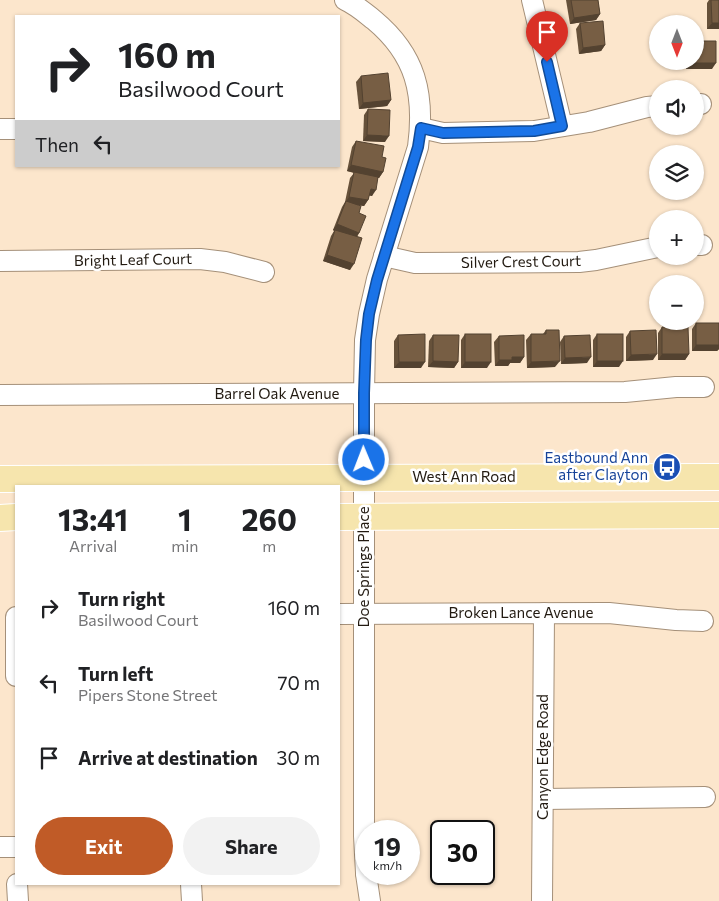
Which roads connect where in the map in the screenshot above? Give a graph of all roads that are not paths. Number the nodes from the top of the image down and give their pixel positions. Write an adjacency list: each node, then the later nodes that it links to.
1 (346, 0): 5 (street, Doe Springs Place)
2 (532, 0): 4 (street)
3 (649, 107): 4 (street)
4 (562, 126): 5 (street)
5 (421, 128): 9 (street, Doe Springs Place)
6 (0, 129): 7 (street)
7 (15, 129)
8 (649, 249): 9 (street, Silver Crest Court)
9 (384, 256): 13 (street, Doe Springs Place)
10 (0, 261): 11 (street, Bright Leaf Court)
11 (264, 272)
12 (704, 387): 13 (street, Barrel Oak Avenue)
13 (364, 393): 14 (street, Barrel Oak Avenue); 15 (street, Doe Springs Place)
14 (0, 395)
15 (365, 477): 16 (main road, West Ann Road); 17 (main road, West Ann Road); 19 (street, Doe Springs Place)
16 (719, 477)
17 (0, 480)
18 (719, 515): 19 (main road)
19 (364, 516): 20 (main road); 23 (street, Doe Springs Place)
20 (340, 517)
21 (0, 518): 22 (main road)
22 (15, 518)
23 (364, 613): 24 (street, Broken Lance Avenue); 25 (street, Broken Lance Avenue); 31 (street, Doe Springs Place)
24 (544, 613): 28 (street, Broken Lance Avenue); 30 (street, Canyon Edge Road)
25 (340, 614)
26 (15, 617): 27 (street)
27 (0, 618)
28 (703, 621)
29 (705, 797): 30 (street)
30 (543, 799): 40 (street, Canyon Edge Road)
31 (364, 820)
32 (0, 846): 33 (street)
33 (15, 847)
34 (17, 885): 37 (street)
35 (191, 885): 38 (street)
36 (368, 885): 39 (street, Doe Springs Place)
37 (18, 901)
38 (192, 901)
39 (370, 901)
40 (542, 901)

